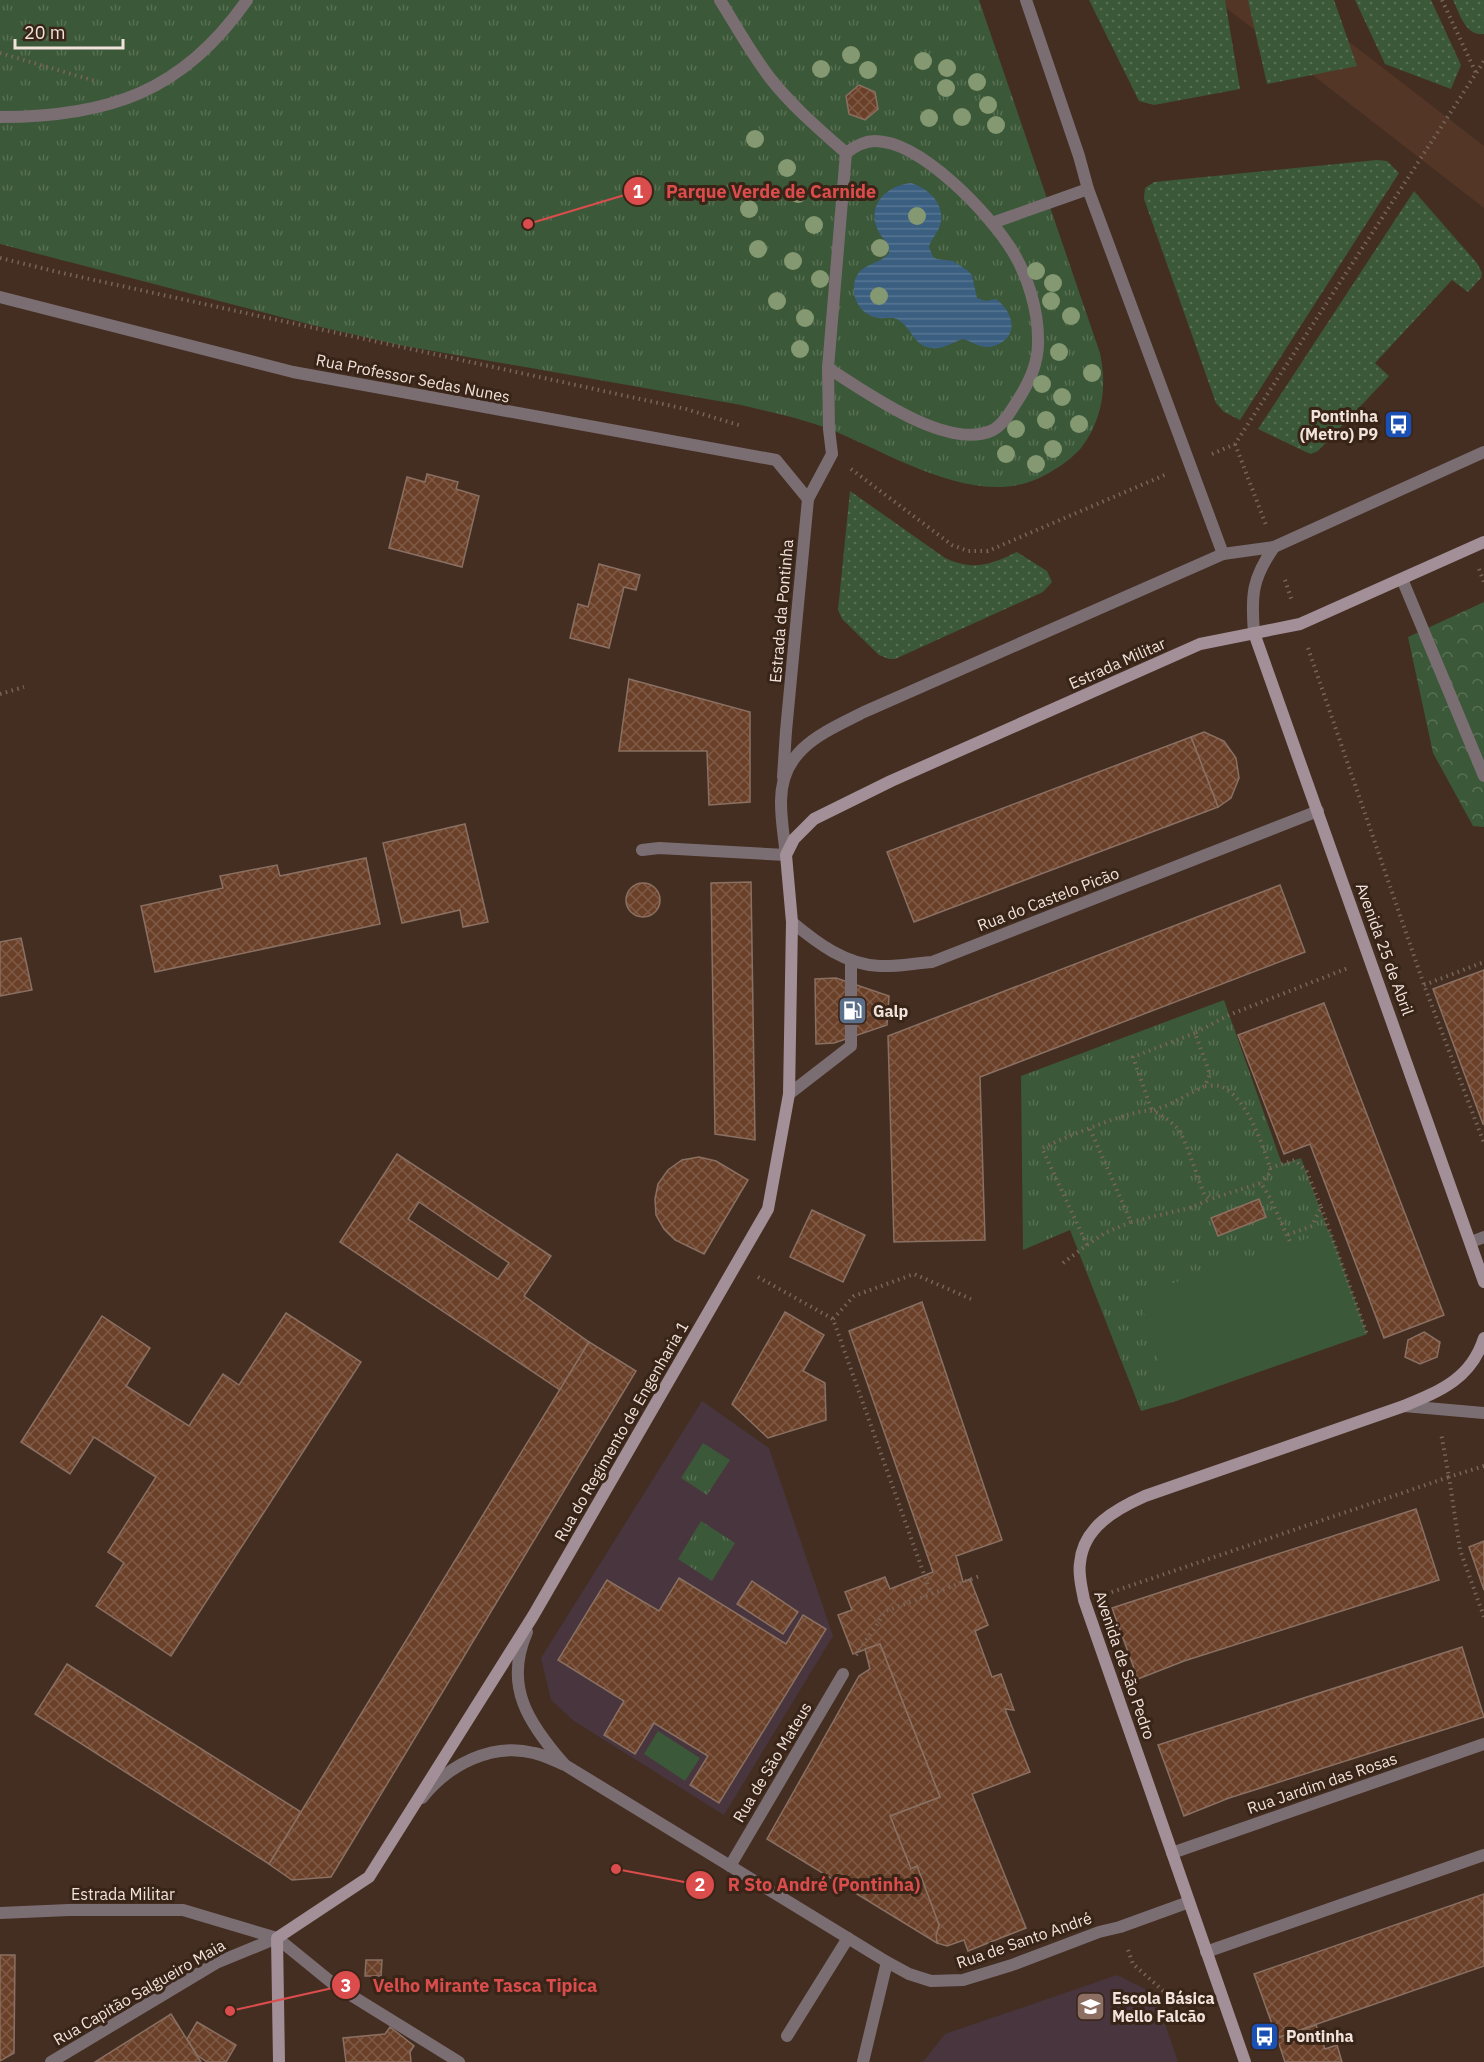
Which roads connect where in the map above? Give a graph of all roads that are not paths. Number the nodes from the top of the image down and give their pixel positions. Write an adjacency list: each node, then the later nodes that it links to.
1 (247, 0): 4 (street)
2 (720, 0): 5 (street)
3 (1026, 0): 6 (street)
4 (0, 117)
5 (846, 153): 7 (street); 9 (street)
6 (1088, 189): 7 (street); 14 (street)
7 (992, 222): 9 (street)
8 (0, 297): 11 (street, Rua Professor Sedas Nunes)
9 (828, 368): 11 (street, Estrada da Pontinha)
10 (1484, 452): 13 (street)
11 (808, 499): 18 (street, Estrada da Pontinha)
12 (1484, 542): 15 (main road, Estrada Militar)
13 (1274, 547): 14 (street); 16 (street)
14 (1223, 554): 18 (street)
15 (1402, 579): 16 (main road, Estrada Militar); 17 (street)
16 (1254, 633): 19 (main road, Avenida 25 de Abril); 21 (main road, Estrada Militar)
17 (1484, 776)
18 (783, 777): 21 (street, Estrada da Pontinha)
19 (1318, 811): 23 (street, Rua do Castelo Picão); 26 (main road, Avenida 25 de Abril)
20 (642, 850): 21 (street)
21 (786, 855): 22 (main road, Rua do Regimento de Engenharia 1)
22 (792, 922): 23 (street, Rua do Castelo Picão); 24 (main road, Rua do Regimento de Engenharia 1)
23 (851, 960): 24 (street)
24 (789, 1094): 31 (main road, Rua do Regimento de Engenharia 1)
25 (1484, 1237): 26 (street)
26 (1471, 1242): 27 (main road, Avenida 25 de Abril)
27 (1483, 1278)
28 (1484, 1338): 29 (main road, Avenida de São Pedro)
29 (1404, 1406): 30 (street); 36 (main road, Avenida de São Pedro)
30 (1484, 1413)
31 (533, 1616): 34 (street, Rua de Santo André); 35 (main road, Rua do Regimento de Engenharia 1)
32 (843, 1674): 38 (street, Rua de São Mateus)
33 (1484, 1744): 36 (street, Rua Jardim das Rosas)
34 (565, 1765): 35 (street, Rua de Santo André); 38 (street, Rua de Santo André)
35 (414, 1808): 41 (main road, Rua do Regimento de Engenharia 1)
36 (1172, 1853): 39 (main road, Avenida de São Pedro)
37 (1484, 1855): 43 (street)
38 (730, 1866): 42 (street, Rua de Santo André)
39 (1189, 1902): 43 (main road, Avenida de São Pedro); 44 (street, Rua de Santo André)
40 (0, 1913): 41 (street, Estrada Militar)
41 (277, 1938): 46 (street, Rua Capitão Salgueiro Maia); 47 (main road); 48 (street)
42 (848, 1938): 44 (street, Rua de Santo André); 45 (street)
43 (1206, 1952): 50 (main road, Avenida de São Pedro)
44 (887, 1962): 49 (street)
45 (787, 2036)
46 (51, 2062)
47 (279, 2062)
48 (459, 2062)
49 (863, 2062)
50 (1245, 2062)

